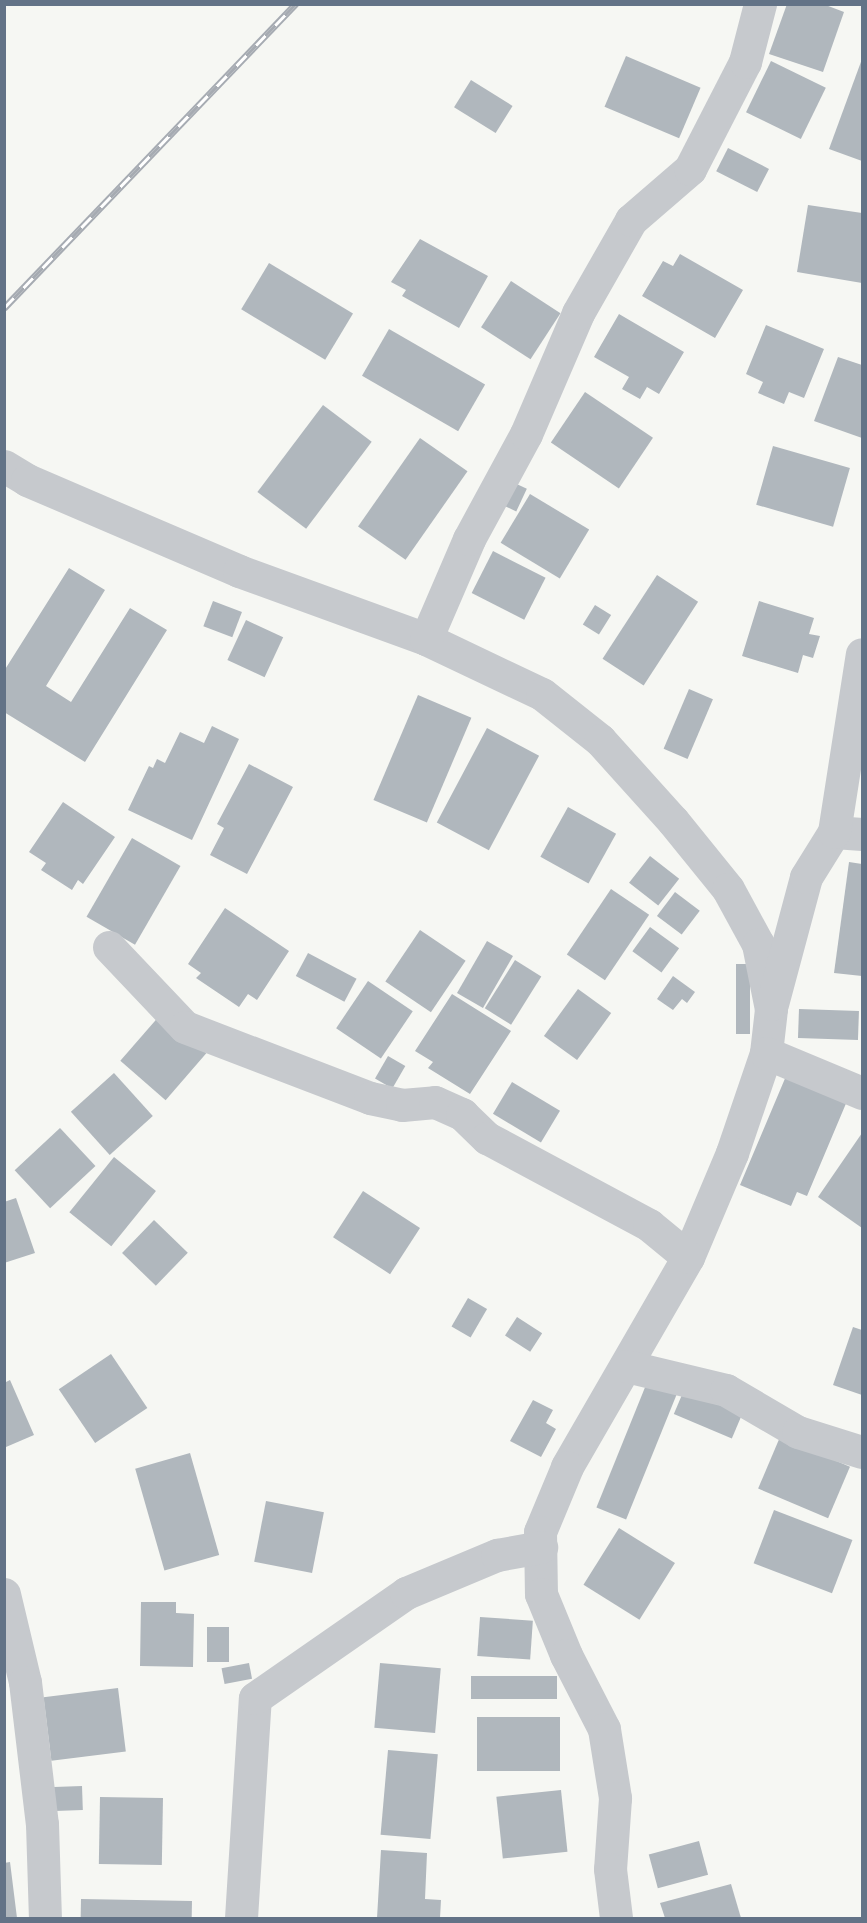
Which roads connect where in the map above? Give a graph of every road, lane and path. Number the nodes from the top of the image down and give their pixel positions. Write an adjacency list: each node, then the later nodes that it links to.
1 (760, 4): 3 (street)
2 (4, 466): 3 (street)
3 (426, 639): 7 (street)
4 (862, 654): 5 (street)
5 (848, 833): 7 (street)
6 (109, 948): 10 (street)
7 (771, 1009): 8 (street)
8 (766, 1053): 9 (street); 10 (street)
9 (862, 1093)
10 (688, 1257): 11 (street)
11 (626, 1366): 12 (street); 13 (street)
12 (862, 1452)
13 (541, 1547): 16 (street); 17 (street)
14 (4, 1594): 15 (street)
15 (45, 1918)
16 (241, 1918)
17 (616, 1918)

